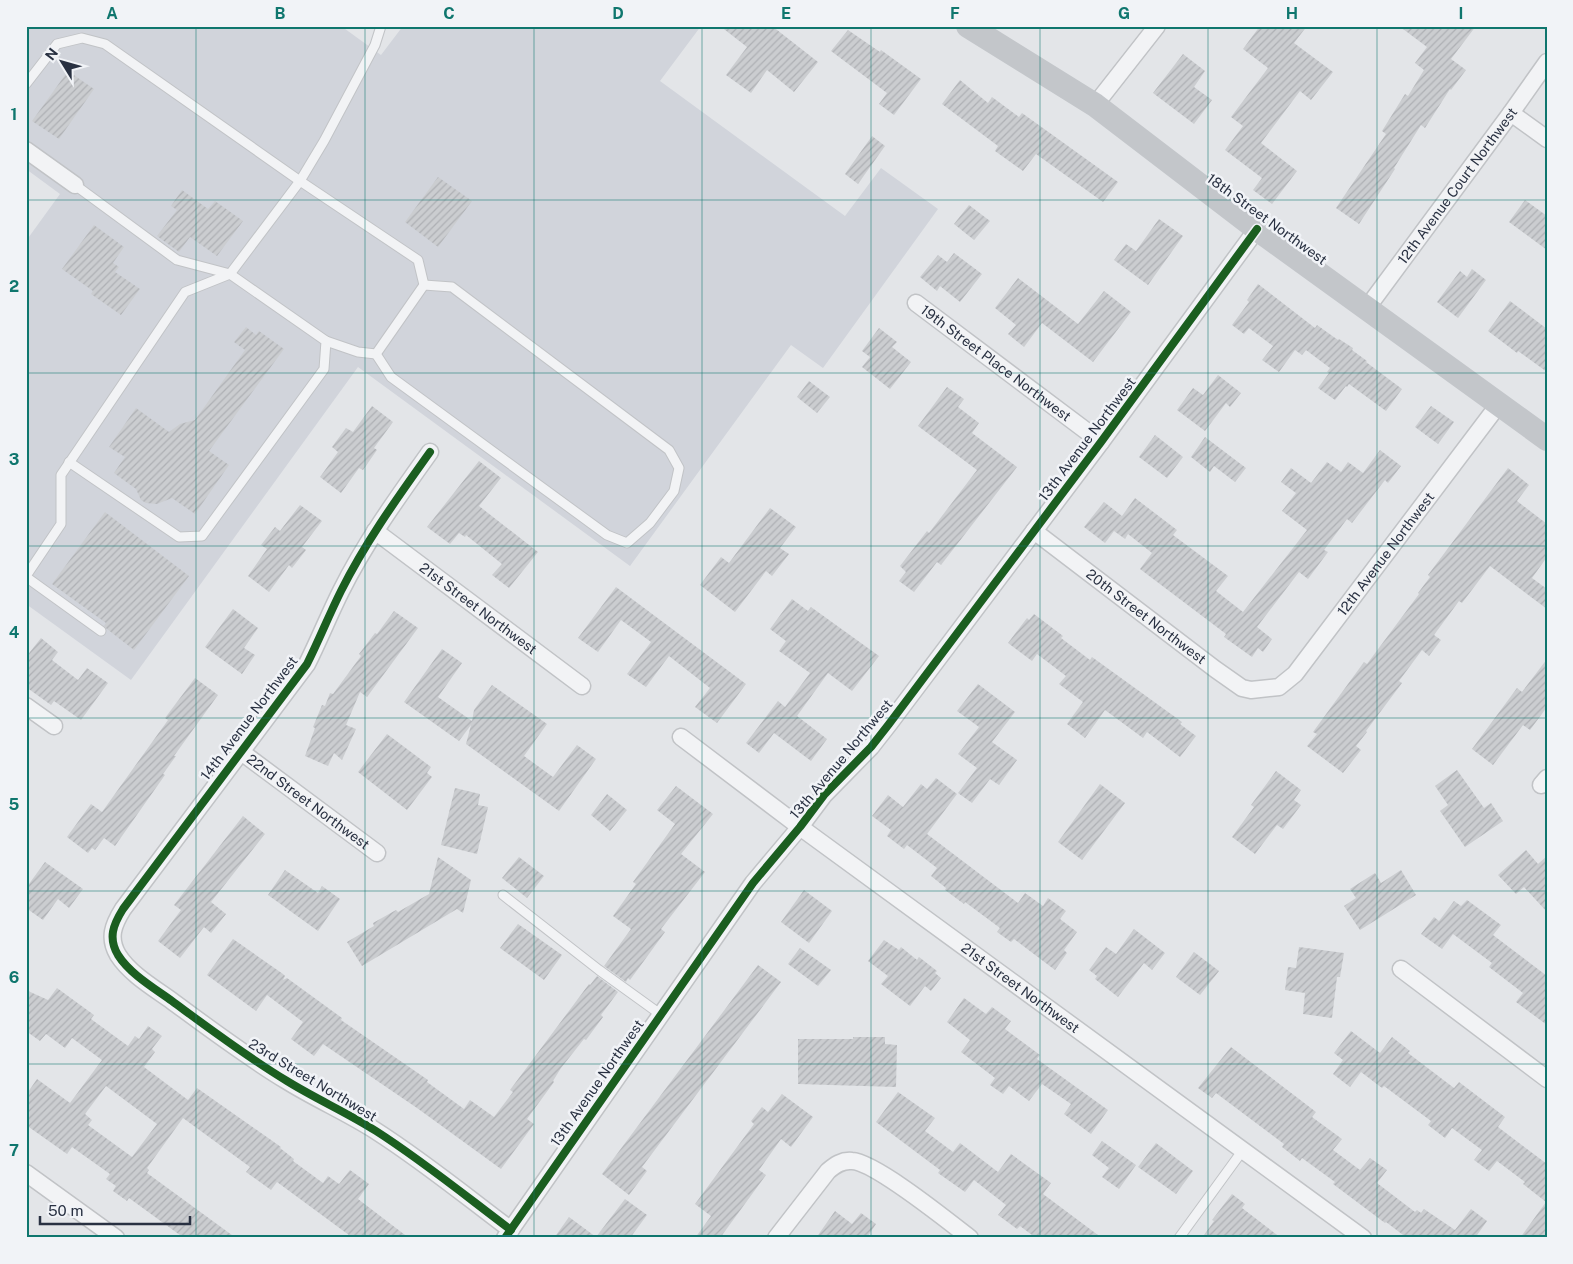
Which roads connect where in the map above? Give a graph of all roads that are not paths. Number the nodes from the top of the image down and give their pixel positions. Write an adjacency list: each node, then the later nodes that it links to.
1 (381, 26): 10 (lane)
2 (968, 26): 6 (street, 18th Street Northwest)
3 (1157, 26): 6 (street)
4 (1547, 62): 7 (street, 12th Avenue Court Northwest)
5 (26, 84): 10 (lane)
6 (1095, 105): 12 (street, 18th Street Northwest)
7 (1511, 113): 8 (street); 16 (street, 12th Avenue Court Northwest)
8 (1547, 139)
9 (26, 150): 11 (street)
10 (300, 181): 13 (lane); 14 (lane)
11 (75, 185): 13 (lane)
12 (1257, 229): 16 (street, 18th Street Northwest); 21 (street, 13th Avenue Northwest)
13 (230, 274): 17 (lane); 23 (lane)
14 (424, 285): 18 (lane); 18 (lane)
15 (916, 303): 21 (street, 19th Street Place Northwest)
16 (1367, 308): 19 (street, 18th Street Northwest)
17 (326, 341): 18 (lane); 23 (lane)
18 (376, 354)
19 (1499, 404): 20 (street, 18th Street Northwest); 29 (street, 12th Avenue Northwest)
20 (1547, 439)
21 (1101, 442): 25 (street, 13th Avenue Northwest)
22 (430, 452): 24 (street, 14th Avenue Northwest)
23 (69, 462): 26 (lane)
24 (375, 531): 28 (street, 21st Street Northwest); 33 (street, 14th Avenue Northwest)
25 (1034, 531): 29 (street, 20th Street Northwest); 34 (street, 13th Avenue Northwest)
26 (26, 577): 27 (lane)
27 (102, 631)
28 (582, 686)
29 (1263, 689)
30 (26, 706): 31 (street)
31 (54, 726)
32 (680, 738): 34 (street, 21st Street Northwest)
33 (240, 751): 35 (street, 22nd Street Northwest); 37 (street, 14th Avenue Northwest)
34 (800, 827): 39 (street, 13th Avenue Northwest); 41 (street, 21st Street Northwest)
35 (377, 853)
36 (503, 896): 39 (lane)
37 (112, 942): 43 (street, 23rd Street Northwest)
38 (1401, 969): 40 (street)
39 (660, 1014): 43 (street, 13th Avenue Northwest)
40 (1547, 1079)
41 (1243, 1150): 47 (lane); 48 (street, 21st Street Northwest)
42 (26, 1173): 44 (street)
43 (508, 1234)
44 (116, 1238)
45 (776, 1238): 46 (street)
46 (970, 1238)
47 (1178, 1238)
48 (1363, 1238)

